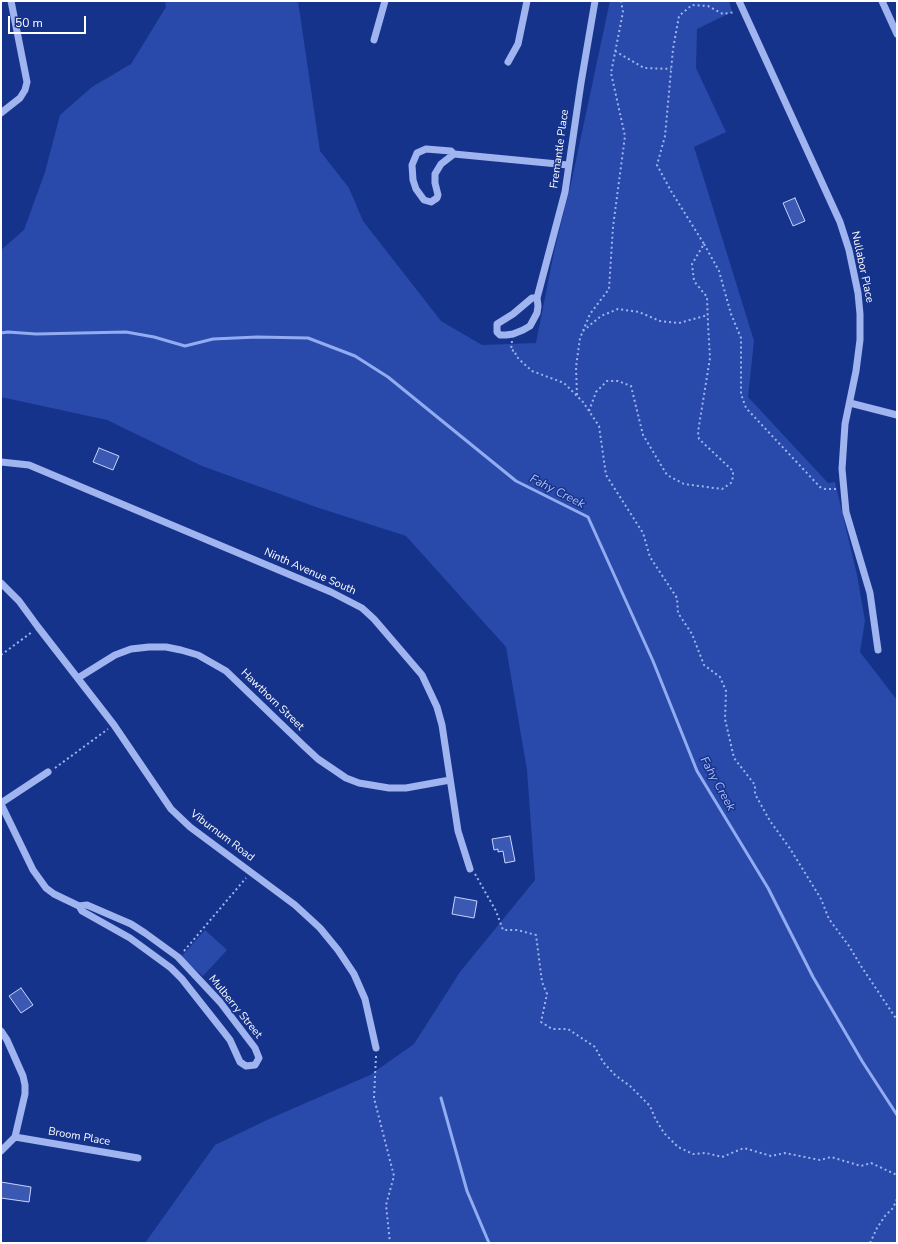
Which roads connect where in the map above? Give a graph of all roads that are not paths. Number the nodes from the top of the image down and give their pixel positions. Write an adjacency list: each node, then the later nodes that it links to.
1 (11, 1): 10 (street)
2 (385, 1): 8 (street)
3 (527, 1): 9 (street)
4 (594, 1): 12 (street, Fremantle Place)
5 (739, 1): 14 (street, Nullabor Place)
6 (882, 1): 7 (street)
7 (897, 34)
8 (374, 40)
9 (508, 62)
10 (1, 113)
11 (454, 154): 11 (street); 12 (street)
12 (568, 165): 13 (street, Fremantle Place)
13 (538, 298): 13 (street, Fremantle Place)
14 (850, 403): 15 (street); 18 (street, Nullabor Place)
15 (897, 415)
16 (1, 462): 21 (street, Ninth Avenue South)
17 (1, 583): 19 (street, Viburnum Road)
18 (878, 650)
19 (78, 678): 21 (street, Hawthorn Street); 26 (street, Viburnum Road)
20 (48, 772): 22 (street)
21 (450, 780): 23 (street, Ninth Avenue South)
22 (1, 804): 24 (street, Mulberry Street)
23 (470, 869)
24 (79, 906): 24 (street, Mulberry Street)
25 (1, 1031): 27 (street)
26 (376, 1048)
27 (15, 1137): 28 (street); 29 (street, Broom Place)
28 (1, 1151)
29 (138, 1158)

